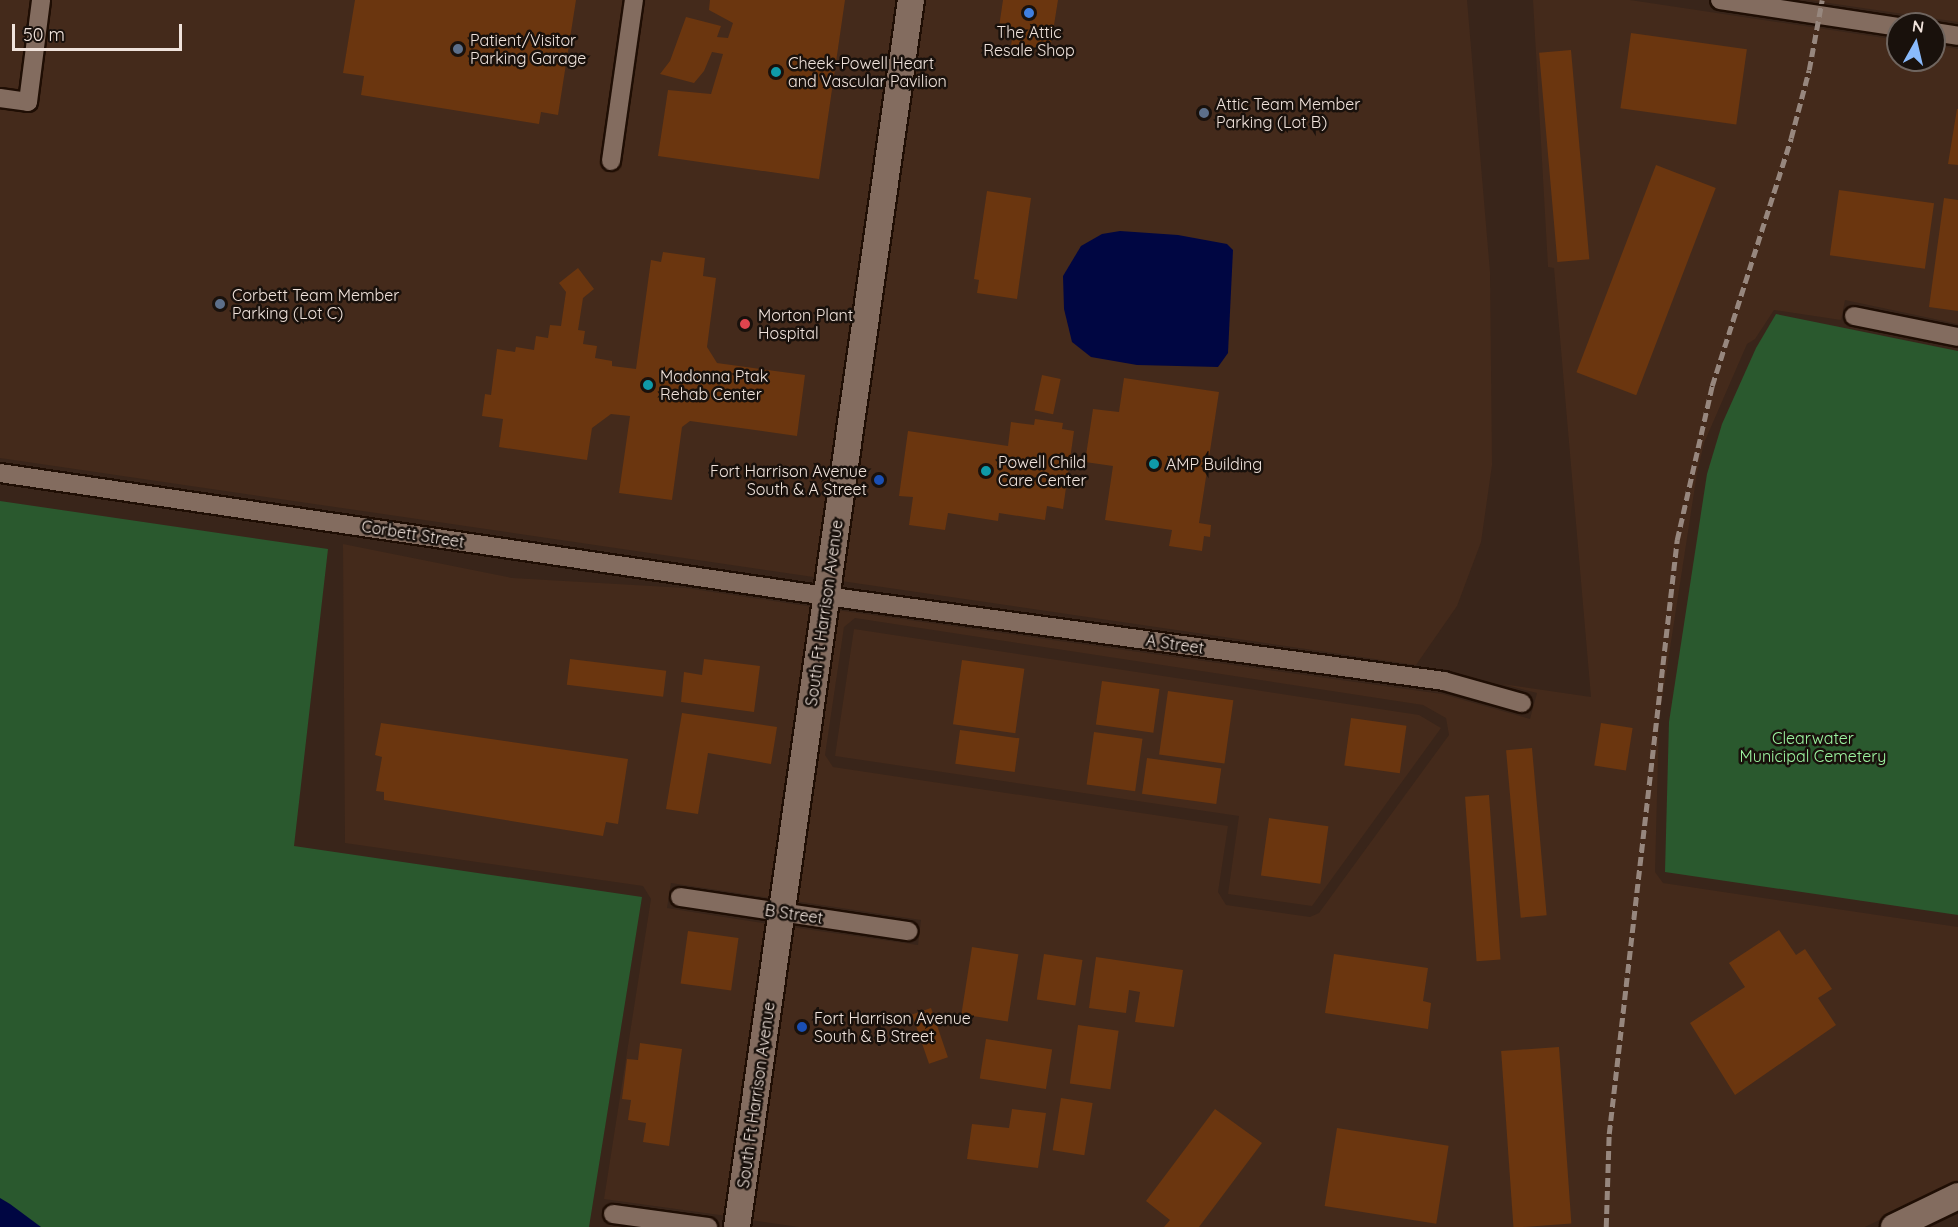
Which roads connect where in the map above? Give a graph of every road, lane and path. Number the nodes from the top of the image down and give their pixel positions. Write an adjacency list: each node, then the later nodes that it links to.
1 (41, 0): 6 (street)
2 (634, 0): 7 (street)
3 (911, 0): 11 (street, South Ft Harrison Avenue)
4 (1720, 0): 5 (street)
5 (1886, 25)
6 (0, 98)
7 (611, 161)
8 (1854, 316): 9 (street)
9 (1958, 337)
10 (0, 473): 11 (street, Corbett Street)
11 (826, 596): 12 (street, A Street); 14 (street, South Ft Harrison Avenue)
12 (1522, 703)
13 (680, 897): 14 (street, B Street)
14 (781, 913): 15 (street, B Street); 19 (street, South Ft Harrison Avenue)
15 (908, 931)
16 (1958, 1196): 20 (street)
17 (613, 1214): 18 (street)
18 (708, 1227)
19 (737, 1227)
20 (1894, 1227)

